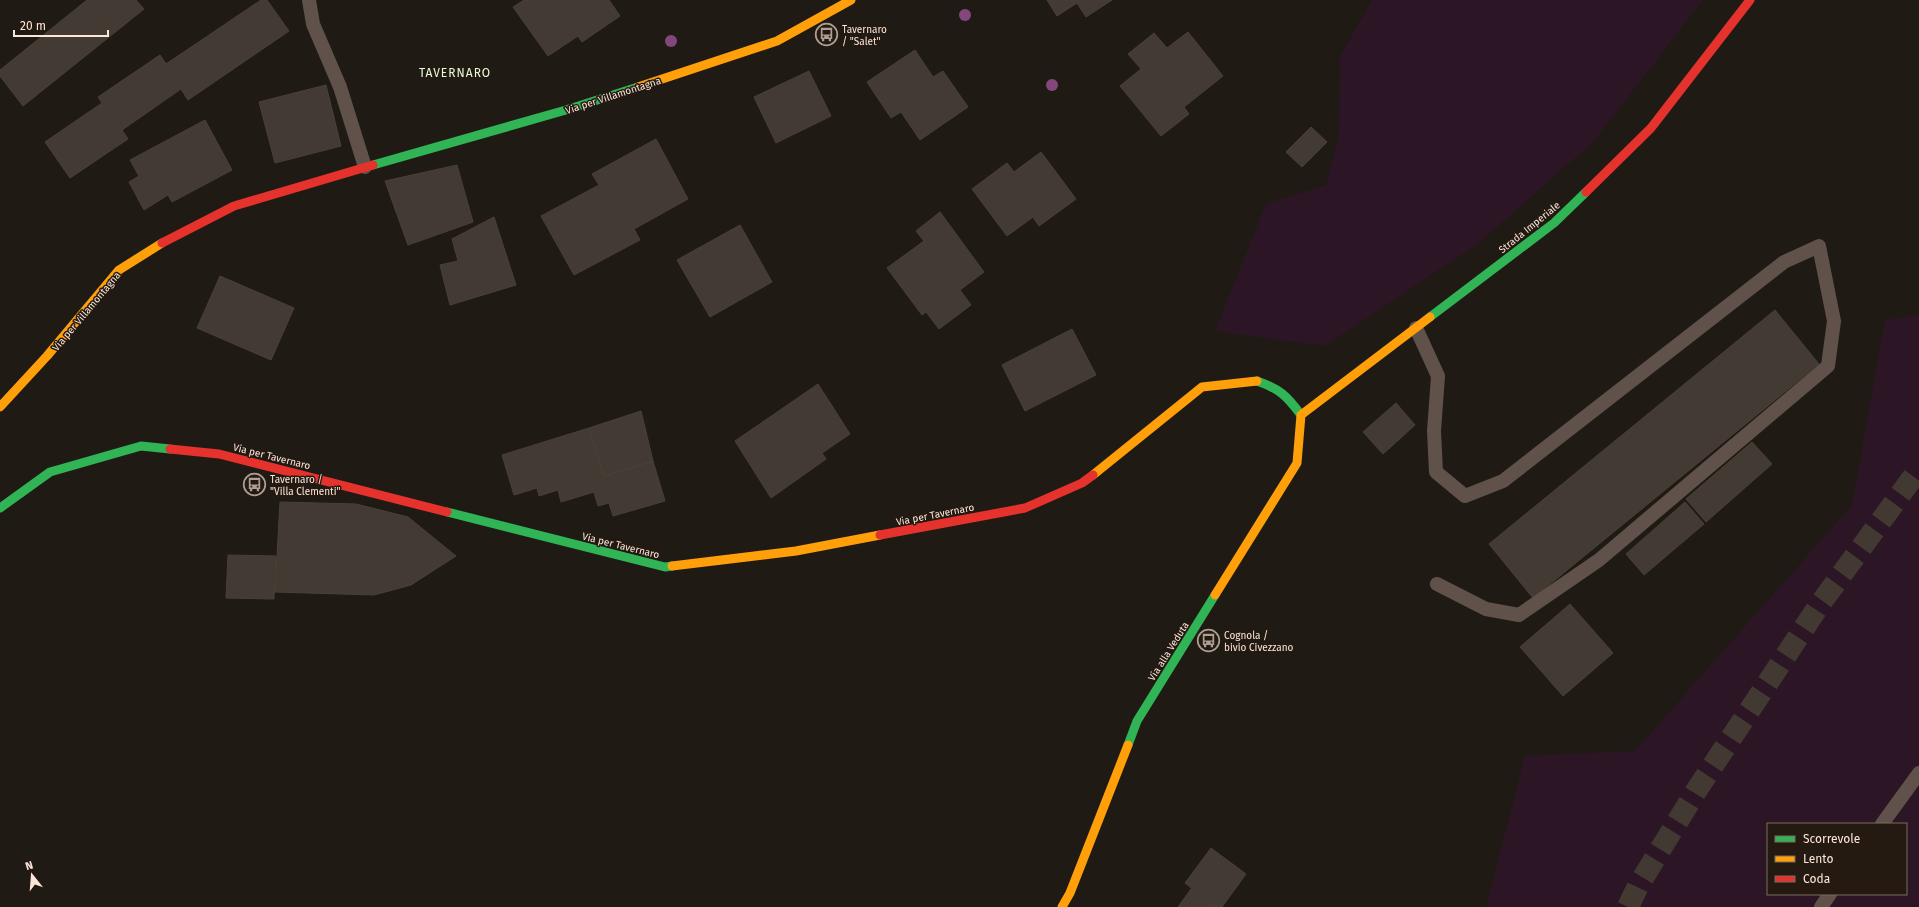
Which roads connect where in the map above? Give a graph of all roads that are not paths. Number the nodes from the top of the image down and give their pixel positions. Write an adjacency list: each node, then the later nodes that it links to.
1 (309, 0): 4 (lane)
2 (851, 0): 4 (street, Via per Villamontagna)
3 (1750, 0): 5 (street, Strada Imperiale)
4 (365, 168): 6 (street, Via per Villamontagna)
5 (1416, 328): 7 (street, Strada Imperiale); 9 (lane)
6 (0, 407)
7 (1301, 415): 8 (street, Via per Tavernaro); 13 (street, Via alla Veduta)
8 (0, 508)
9 (1438, 584)
10 (1919, 773): 11 (lane)
11 (1883, 823)
12 (1829, 895): 14 (lane)
13 (1062, 907)
14 (1821, 907)

